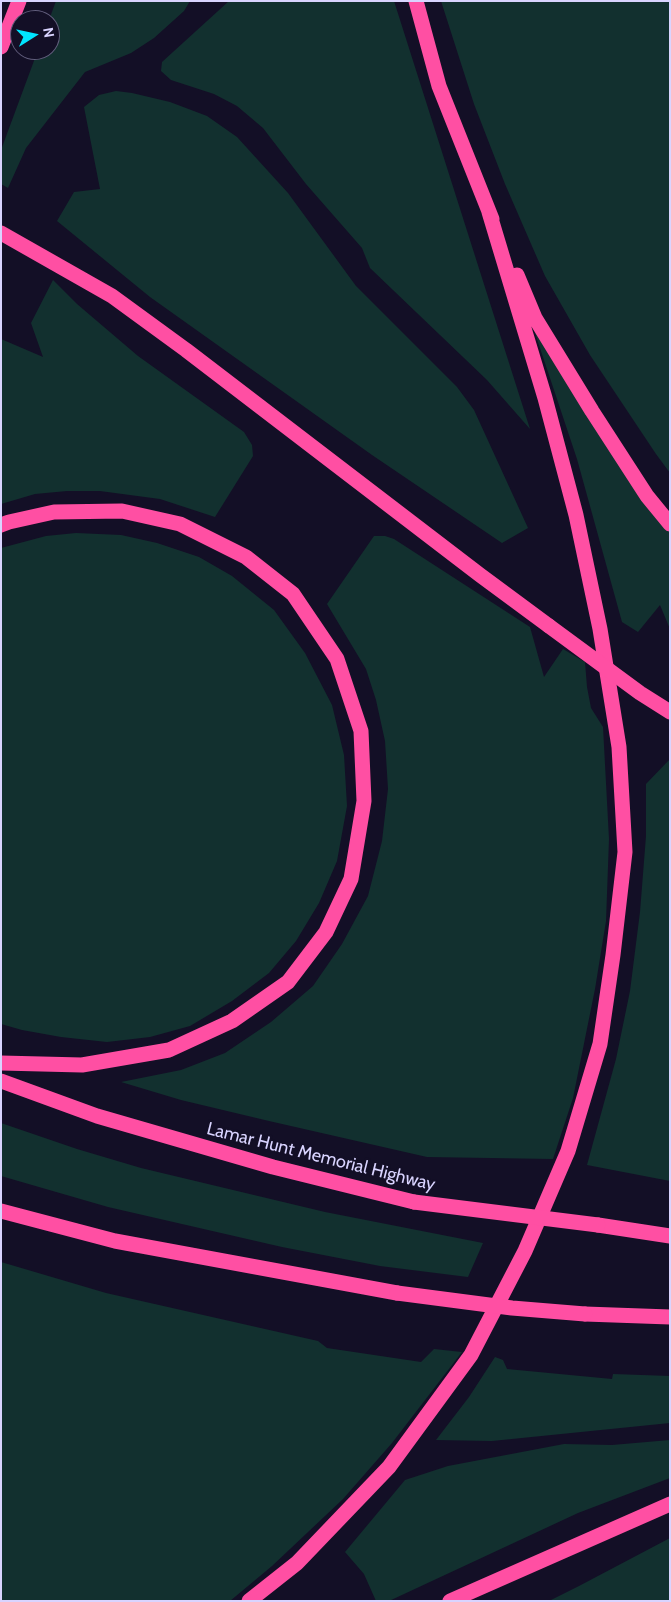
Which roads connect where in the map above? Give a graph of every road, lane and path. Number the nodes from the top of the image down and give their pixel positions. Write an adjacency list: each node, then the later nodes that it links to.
1 (18, 1): 3 (highway)
2 (416, 1): 4 (highway)
3 (1, 47)
4 (489, 212): 6 (highway); 15 (highway)
5 (1, 233): 8 (highway, bridge)
6 (670, 524)
7 (1, 526): 9 (highway)
8 (670, 712)
9 (1, 1063)
10 (1, 1081): 12 (highway, Lamar Hunt Memorial Highway, bridge)
11 (1, 1211): 13 (highway, bridge)
12 (670, 1236)
13 (670, 1317)
14 (670, 1504): 16 (highway)
15 (249, 1601)
16 (450, 1601)

